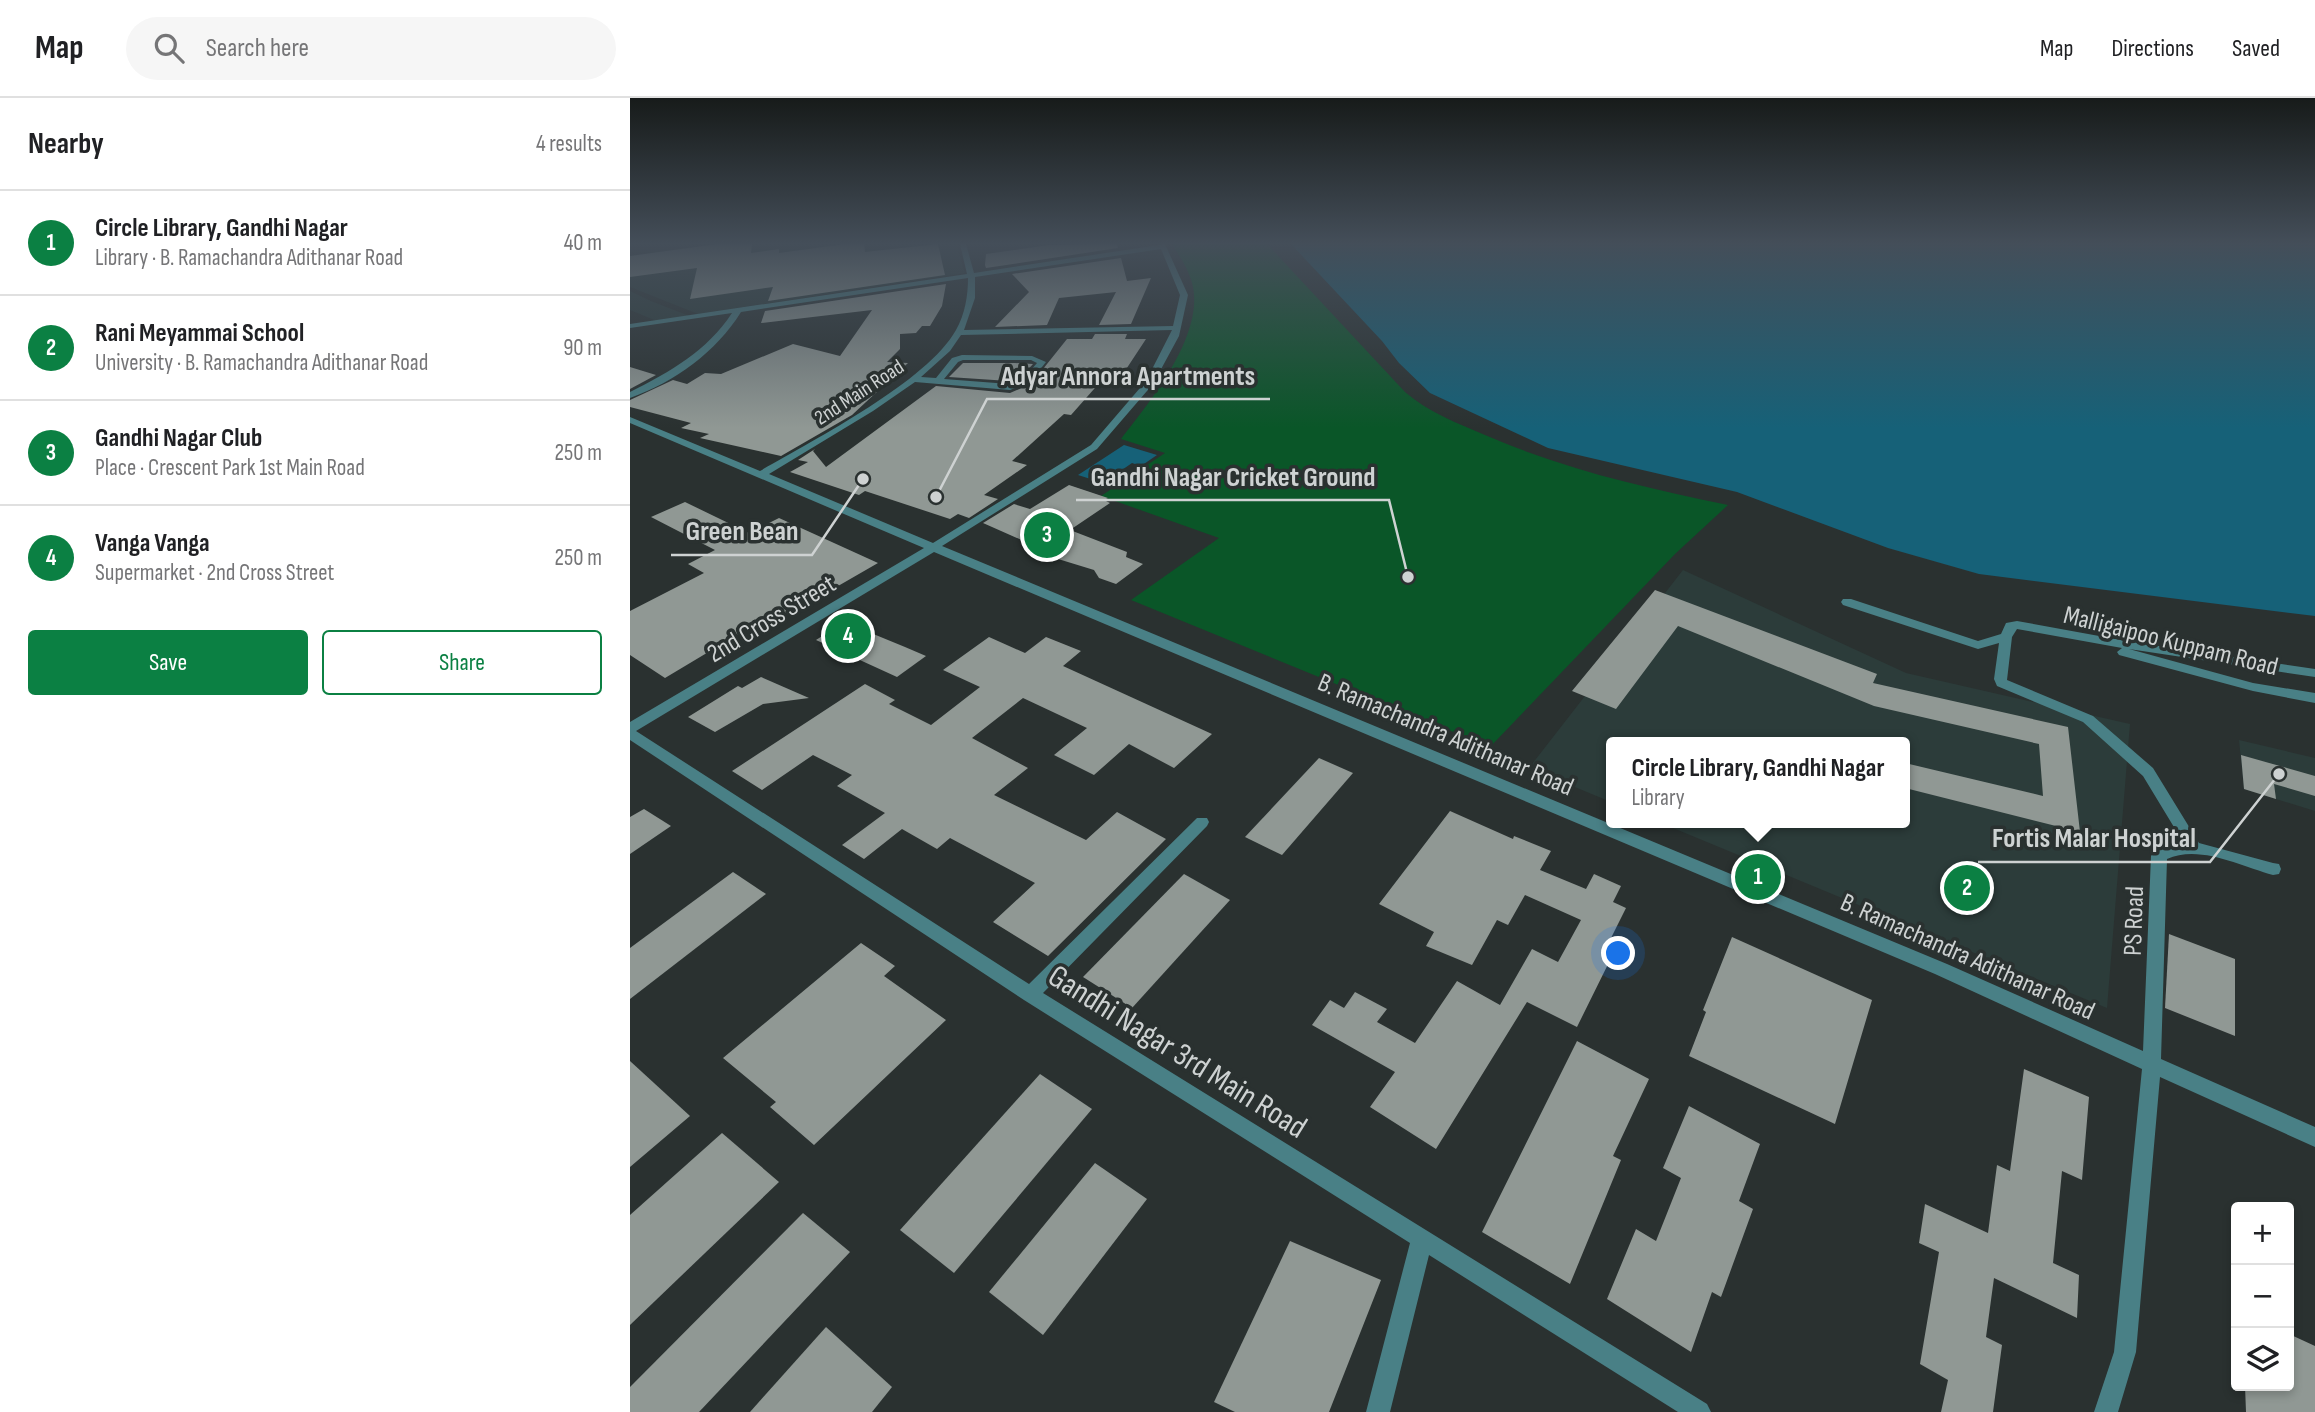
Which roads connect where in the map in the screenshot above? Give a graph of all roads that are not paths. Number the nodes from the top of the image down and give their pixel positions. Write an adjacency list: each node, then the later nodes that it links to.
1 (780, 305): 4 (street)
2 (968, 305): 7 (street, 2nd Main Road)
3 (1181, 305): 6 (street, 2nd Cross Street)
4 (737, 312): 5 (street); 10 (street)
5 (630, 326)
6 (1176, 328): 7 (street); 13 (street, 2nd Cross Street)
7 (959, 333): 8 (street, 2nd Main Road)
8 (912, 379): 9 (street); 12 (street, 2nd Main Road)
9 (938, 381): 9 (street)
10 (630, 395)
11 (630, 420): 12 (street, B. Ramachandra Adithanar Road)
12 (762, 474): 13 (street, B. Ramachandra Adithanar Road)
13 (935, 546): 19 (street, 2nd Cross Street); 25 (street, B. Ramachandra Adithanar Road)
14 (1847, 602): 16 (street)
15 (2017, 625): 16 (street); 17 (street); 18 (street, Malligaipoo Kuppam Road)
16 (2006, 637): 22 (street)
17 (2315, 673)
18 (2315, 698)
19 (630, 728)
20 (630, 733): 24 (street, Gandhi Nagar 3rd Main Road)
21 (1202, 822): 24 (street)
22 (2194, 848): 23 (street, PS Road); 25 (street, PS Road)
23 (2273, 869)
24 (1030, 994): 27 (street, Gandhi Nagar 3rd Main Road)
25 (2152, 1065): 26 (street, B. Ramachandra Adithanar Road); 30 (street)
26 (2315, 1137)
27 (1422, 1238): 28 (street); 29 (street, Gandhi Nagar 3rd Main Road)
28 (1378, 1412)
29 (1699, 1412)
30 (2106, 1412)

